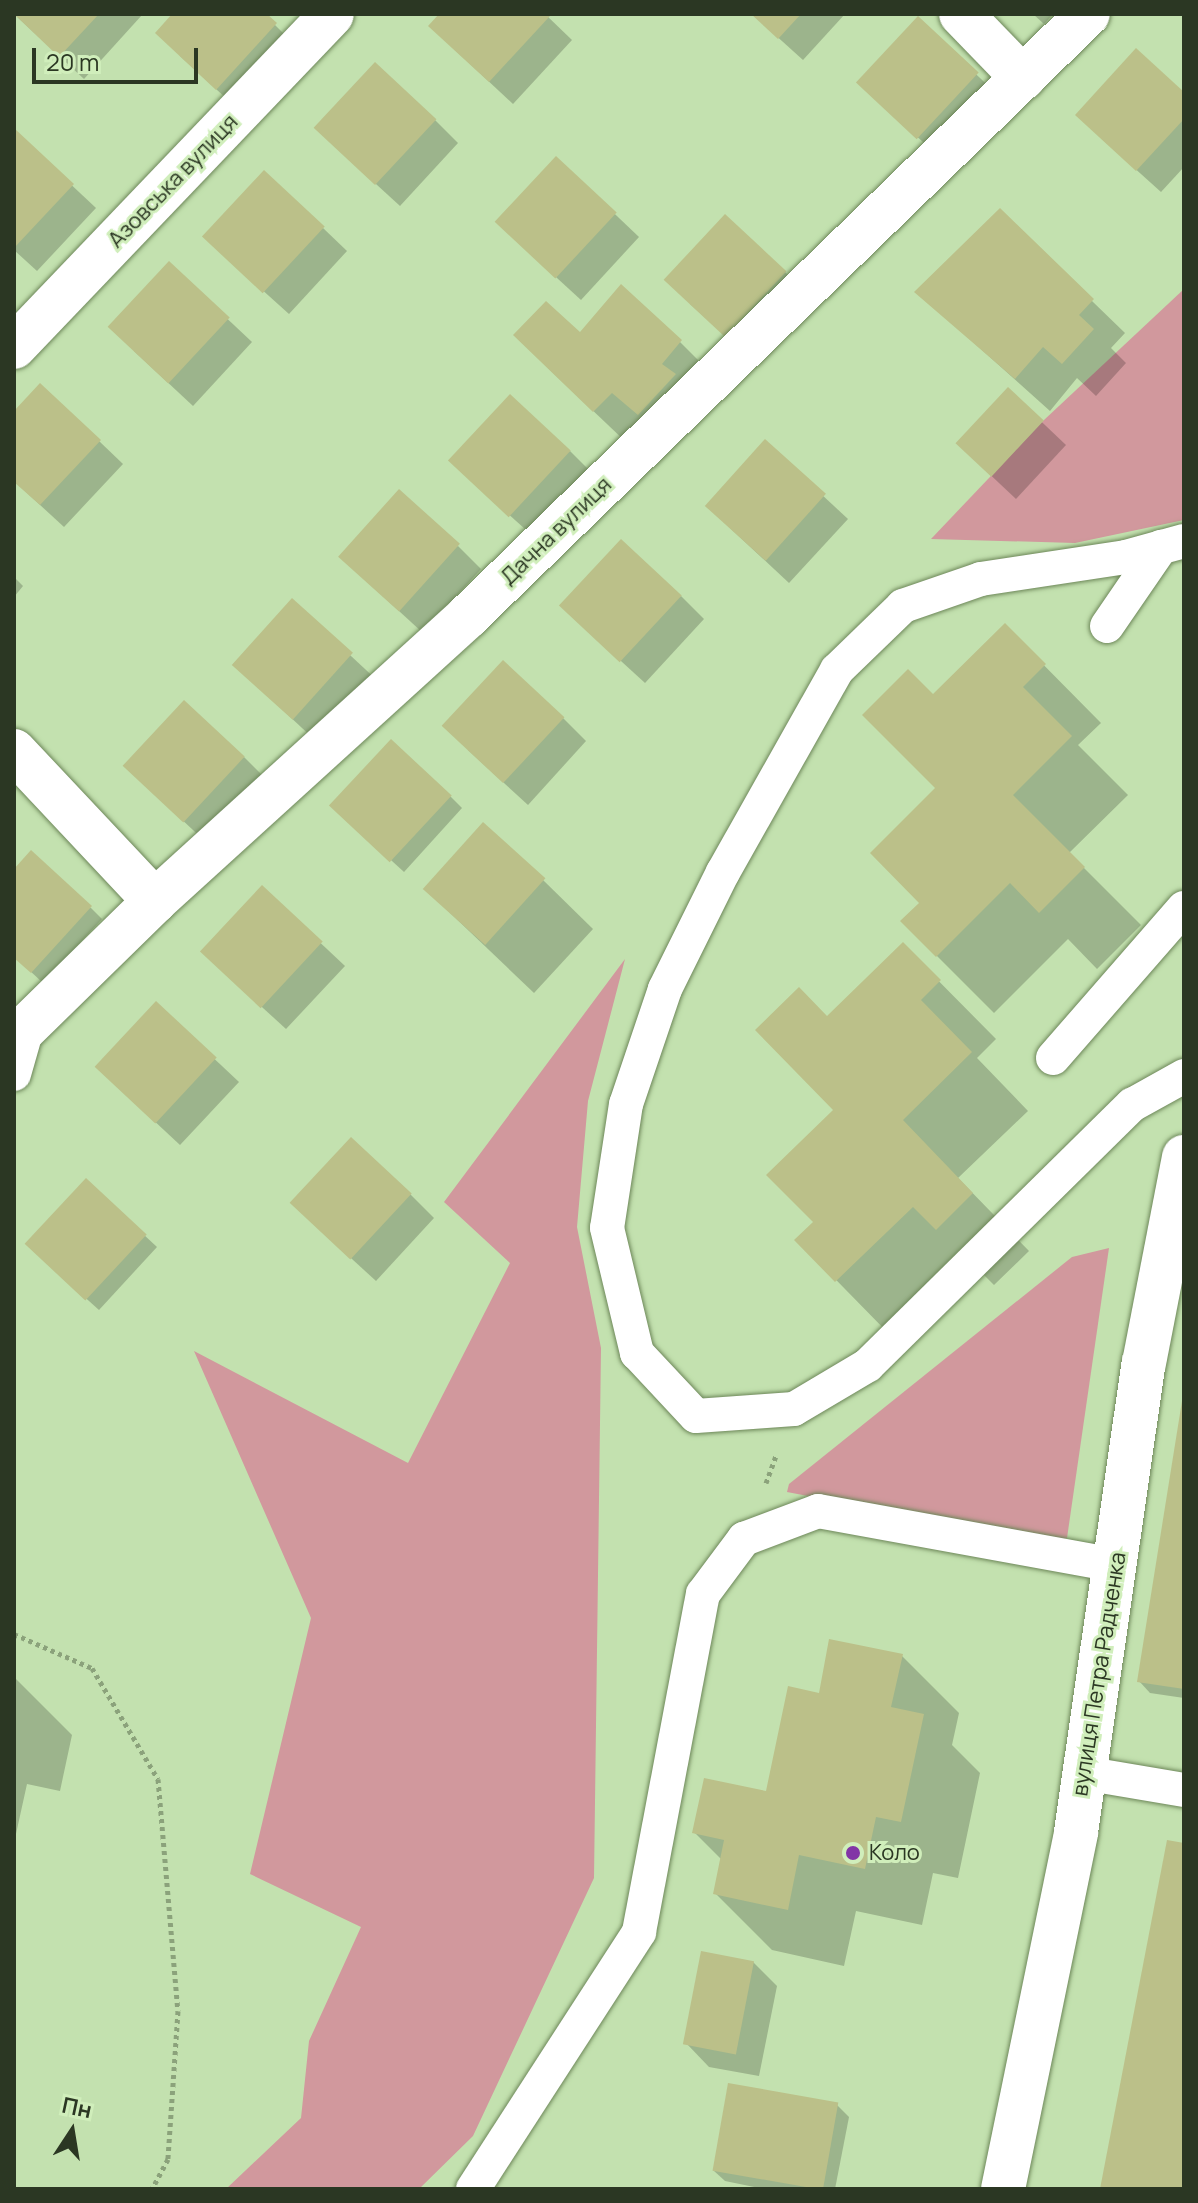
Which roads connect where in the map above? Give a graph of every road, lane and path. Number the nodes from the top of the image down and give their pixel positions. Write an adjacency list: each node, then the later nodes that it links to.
1 (332, 14): 5 (street, Азовська вулиця)
2 (961, 14): 4 (street)
3 (1088, 14): 4 (street, Дачна вулиця)
4 (1023, 78): 9 (street, Дачна вулиця)
5 (14, 347)
6 (1172, 544): 7 (lane); 16 (lane)
7 (1107, 626)
8 (14, 751): 9 (street)
9 (155, 901): 11 (street, Дачна вулиця)
10 (1184, 908): 12 (lane)
11 (21, 1032): 13 (lane)
12 (1053, 1058)
13 (14, 1074)
14 (1184, 1076): 16 (lane)
15 (1184, 1157): 18 (street, вулиця Петра Радченка)
16 (794, 1409): 17 (path)
17 (744, 1539): 18 (lane); 23 (lane)
18 (1116, 1565): 20 (street, вулиця Петра Радченка)
19 (14, 1634): 22 (path)
20 (1084, 1773): 21 (lane); 24 (street, вулиця Петра Радченка)
21 (1184, 1790)
22 (152, 2189)
23 (473, 2189)
24 (1003, 2189)

